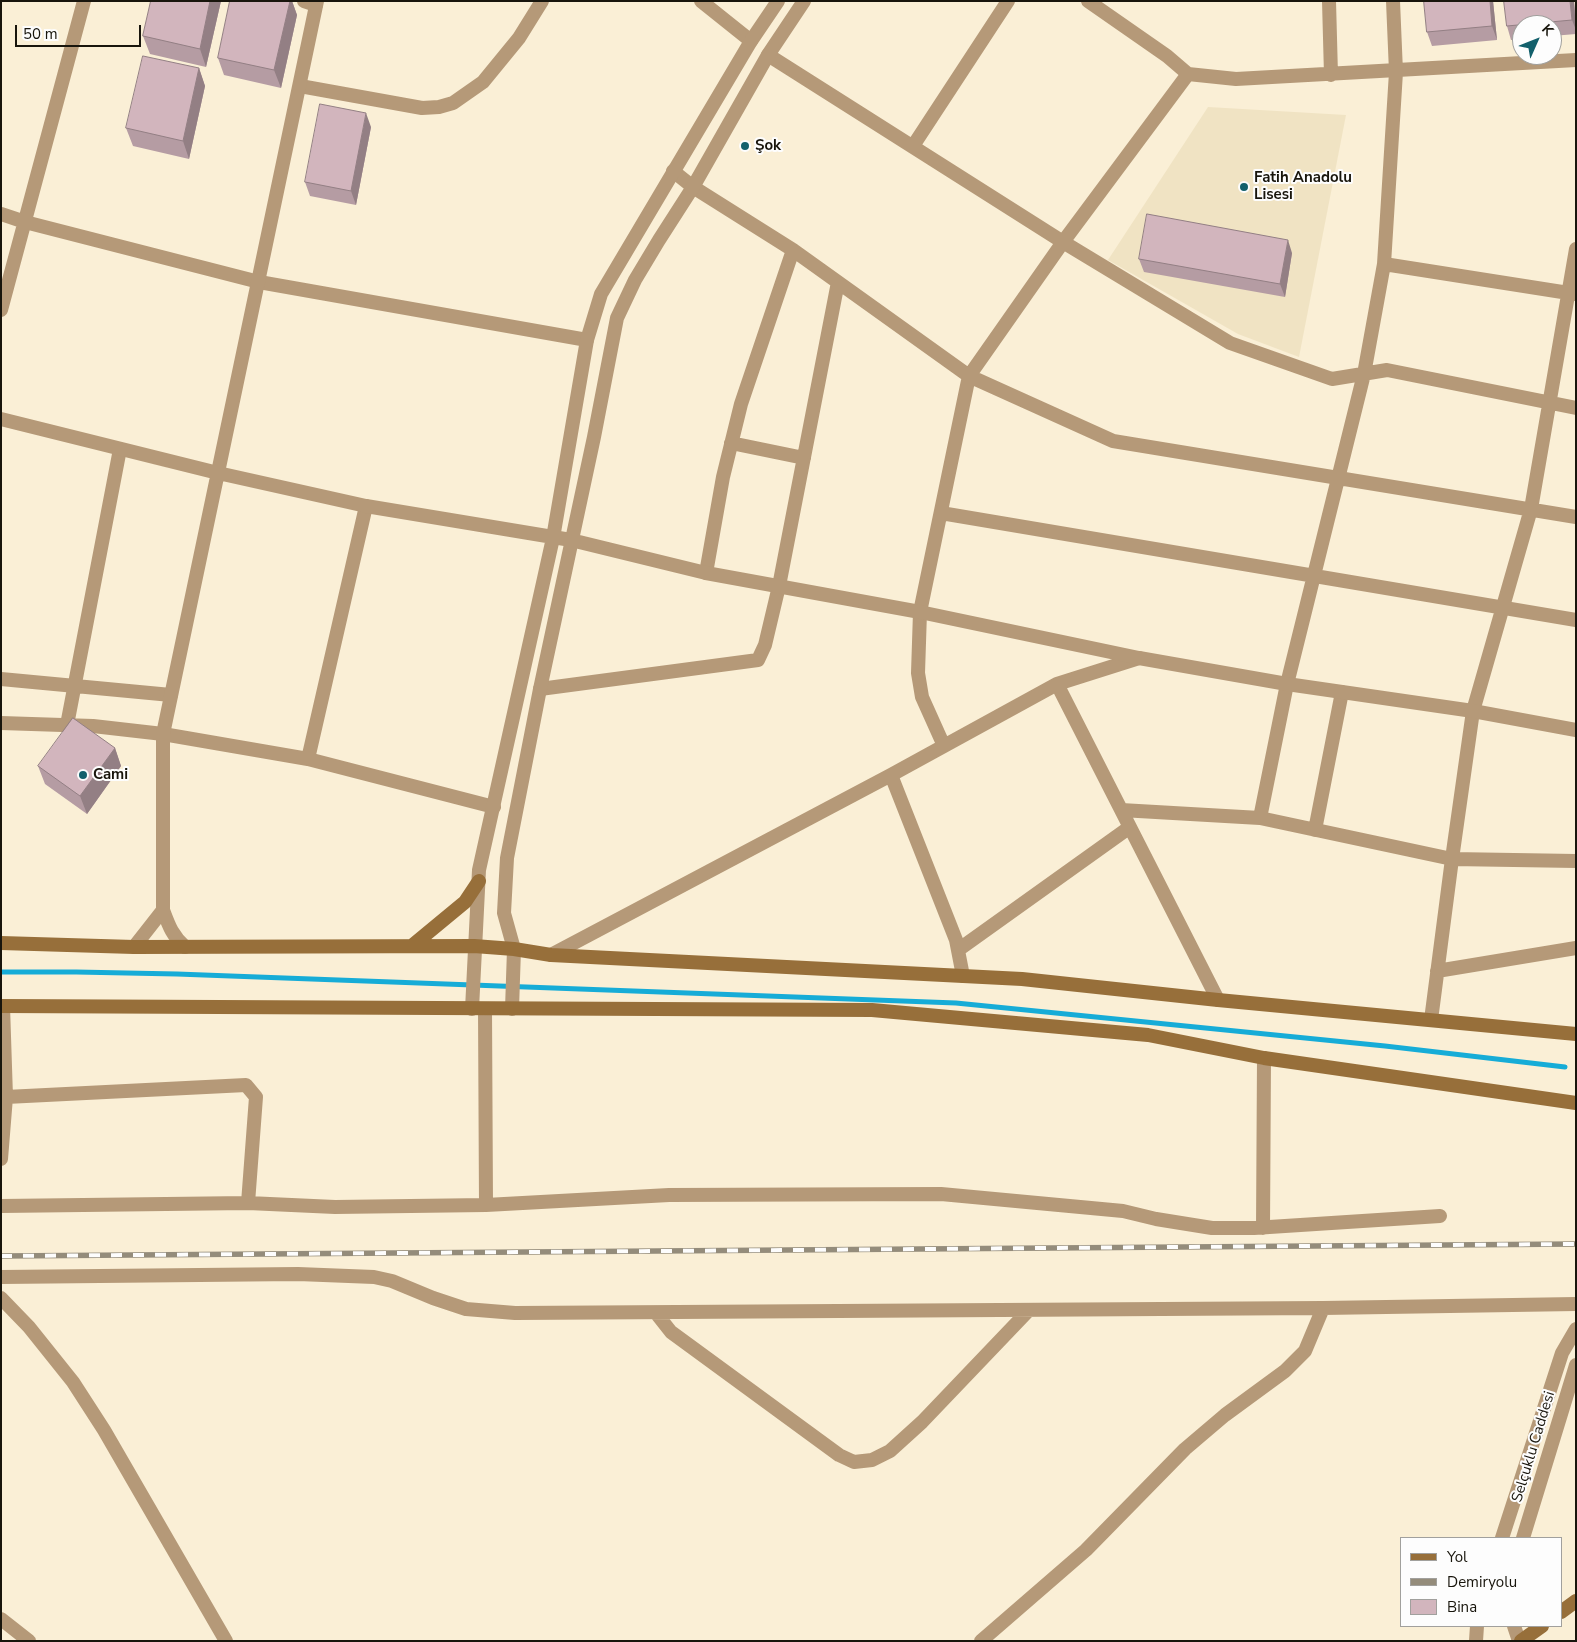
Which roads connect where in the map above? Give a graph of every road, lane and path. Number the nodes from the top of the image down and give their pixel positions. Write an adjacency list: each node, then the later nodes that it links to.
1 (84, 1): 22 (street)
2 (542, 1): 17 (street)
3 (701, 1): 11 (street)
4 (778, 1): 11 (street)
5 (804, 1): 12 (street)
6 (1008, 1): 18 (street)
7 (1088, 1): 15 (street)
8 (1329, 1): 16 (street)
9 (1393, 1): 14 (street)
10 (312, 3): 17 (street)
11 (751, 42): 19 (street)
12 (768, 55): 18 (street); 20 (street)
13 (1576, 60): 14 (street)
14 (1396, 72): 16 (street); 26 (street)
15 (1188, 74): 16 (street); 23 (street)
16 (1331, 75)
17 (300, 86): 27 (street)
18 (913, 146): 23 (street)
19 (673, 171): 20 (street); 31 (street)
20 (693, 187): 25 (street); 47 (street)
21 (1, 214): 22 (street)
22 (25, 222): 27 (street); 30 (street)
23 (1064, 242): 32 (street); 33 (street)
24 (1576, 249): 29 (street)
25 (793, 250): 28 (street); 37 (street)
26 (1384, 264): 29 (street); 32 (street)
27 (259, 282): 31 (street); 40 (street)
28 (838, 282): 33 (street); 39 (street)
29 (1572, 293): 34 (street)
30 (1, 310)
31 (587, 340): 46 (street)
32 (1364, 374): 34 (street); 41 (street)
33 (969, 376): 41 (street); 44 (street)
34 (1549, 402): 35 (street); 43 (street)
35 (1576, 408)
36 (1, 419): 38 (street)
37 (731, 443): 39 (street); 48 (street)
38 (120, 449): 40 (street); 58 (street)
39 (804, 458): 50 (street)
40 (218, 473): 42 (street); 61 (street)
41 (1338, 477): 43 (street); 49 (street)
42 (366, 506): 46 (street); 68 (street)
43 (1531, 509): 45 (street); 51 (street)
44 (941, 513): 49 (street); 52 (street)
45 (1576, 517)
46 (553, 538): 47 (street); 70 (street)
47 (571, 540): 48 (street); 59 (street)
48 (706, 573): 50 (street)
49 (1314, 576): 51 (street); 57 (street)
50 (779, 586): 52 (street); 59 (street)
51 (1503, 607): 53 (street); 62 (street)
52 (920, 612): 54 (street); 67 (street)
53 (1576, 620)
54 (1139, 658): 56 (street); 57 (street)
55 (1, 679): 58 (street)
56 (1057, 684): 67 (street); 71 (street)
57 (1287, 684): 60 (street); 72 (street)
58 (74, 686): 61 (street); 64 (street)
59 (540, 688): 87 (street)
60 (1342, 692): 62 (street); 74 (street)
61 (171, 695): 66 (street)
62 (1473, 711): 65 (street); 75 (street)
63 (1, 723): 64 (street)
64 (67, 725): 66 (street)
65 (1576, 730)
66 (163, 734): 68 (street); 78 (street)
67 (944, 746): 69 (street)
68 (308, 759): 70 (street)
69 (891, 775): 84 (street); 86 (street)
70 (494, 807): 77 (street)
71 (1121, 810): 72 (street); 73 (street)
72 (1260, 818): 74 (street)
73 (1130, 827): 84 (street); 90 (street)
74 (1315, 830): 75 (street)
75 (1452, 859): 76 (street); 88 (street)
76 (1576, 861)
77 (478, 880): 80 (main road); 85 (street)
78 (162, 910): 81 (street); 82 (street)
79 (1, 943): 81 (main road)
80 (413, 945): 82 (main road); 85 (main road)
81 (134, 947): 82 (main road)
82 (185, 947)
83 (1576, 948): 88 (street)
84 (958, 950): 89 (street)
85 (474, 953): 87 (main road); 92 (street)
86 (551, 955): 87 (main road); 89 (main road)
87 (513, 956): 91 (street)
88 (1437, 971): 94 (street)
89 (962, 976): 90 (main road)
90 (1218, 1000): 94 (main road)
91 (512, 1002): 92 (main road); 96 (main road)
92 (477, 1005): 93 (main road); 101 (street)
93 (2, 1006): 97 (street)
94 (1431, 1020): 95 (main road)
95 (1576, 1034)
96 (1264, 1058): 98 (main road); 104 (street)
97 (6, 1096): 99 (street); 100 (street)
98 (1576, 1102)
99 (1, 1159)
100 (248, 1203): 101 (street); 102 (street)
101 (486, 1205): 104 (street)
102 (1, 1206)
103 (1440, 1216): 104 (street)
104 (1262, 1228)
105 (1, 1277): 110 (street)
106 (1, 1298): 122 (street)
107 (1576, 1304): 108 (street)
108 (1322, 1308): 109 (street); 123 (street)
109 (1029, 1310): 110 (street); 110 (street)
110 (656, 1313)
111 (1576, 1329): 113 (street)
112 (1576, 1365): 114 (street, Selçuklu Caddesi)
113 (1502, 1537)
114 (1523, 1537)
115 (1576, 1600): 116 (main road)
116 (1562, 1611)
117 (1, 1619): 121 (street)
118 (1477, 1627): 124 (street)
119 (1514, 1627): 125 (street)
120 (1541, 1627): 125 (main road)
121 (29, 1641)
122 (226, 1641)
123 (980, 1641)
124 (1476, 1641)
125 (1520, 1641)

